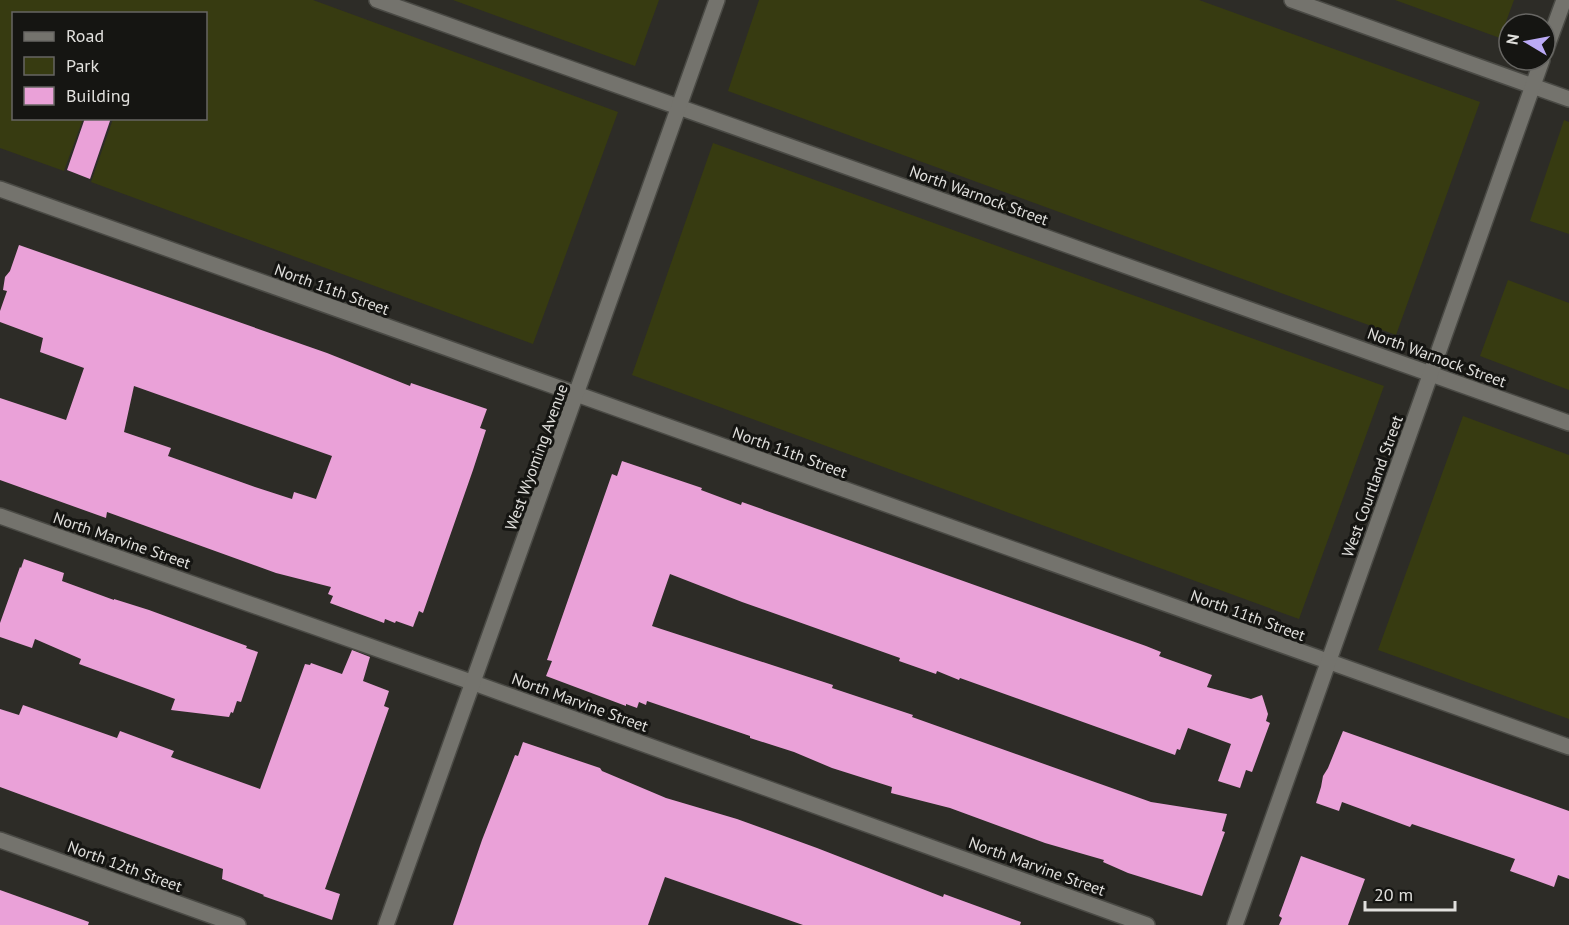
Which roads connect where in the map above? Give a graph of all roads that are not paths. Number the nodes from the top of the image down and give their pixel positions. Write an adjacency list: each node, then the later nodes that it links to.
1 (378, 0): 9 (street, North Warnock Street)
2 (717, 0): 9 (street, West Wyoming Avenue)
3 (1292, 0): 7 (street)
4 (1564, 0): 5 (street)
5 (1557, 19)
6 (1538, 72): 7 (street, West Courtland Street)
7 (1533, 86): 8 (street); 11 (street, West Courtland Street)
8 (1569, 99)
9 (680, 108): 11 (street, North Warnock Street); 12 (street, West Wyoming Avenue)
10 (0, 189): 12 (street, North 11th Street)
11 (1431, 374): 13 (street, North Warnock Street); 15 (street, West Courtland Street)
12 (577, 395): 15 (street, North 11th Street); 16 (street, West Wyoming Avenue)
13 (1569, 423)
14 (0, 516): 16 (street, North Marvine Street)
15 (1328, 662): 17 (street, North 11th Street); 22 (street, West Courtland Street)
16 (474, 683): 20 (street, West Wyoming Avenue); 21 (street, North Marvine Street)
17 (1569, 747)
18 (0, 840): 19 (street, North 12th Street)
19 (238, 925)
20 (386, 925)
21 (1147, 925)
22 (1235, 925)

